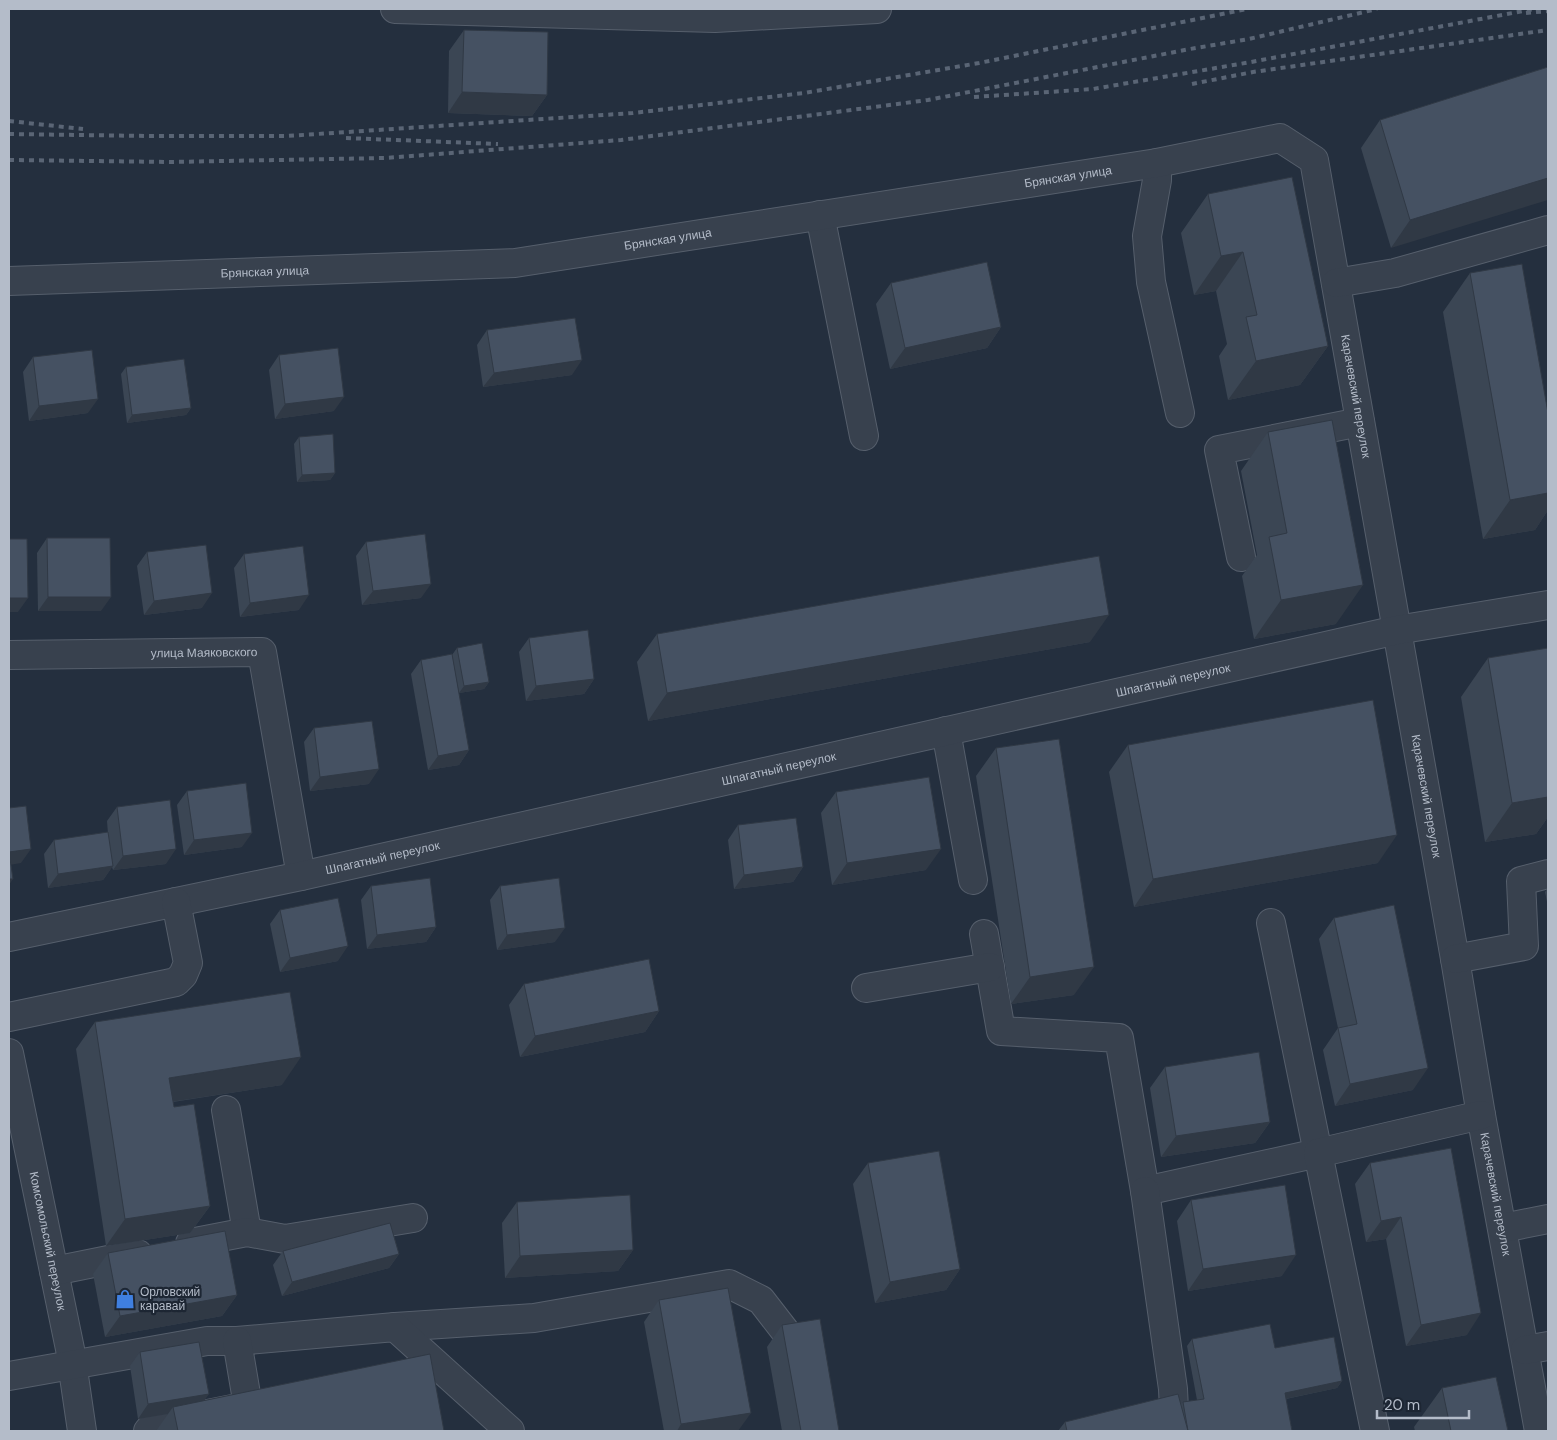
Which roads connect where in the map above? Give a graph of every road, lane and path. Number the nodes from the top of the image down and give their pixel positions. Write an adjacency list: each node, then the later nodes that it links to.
1 (394, 9): 2 (street)
2 (877, 9)
3 (1314, 160): 4 (street, Брянская улица); 8 (street, Карачевский переулок)
4 (1157, 163): 5 (street, Брянская улица); 9 (street)
5 (820, 215): 7 (street, Брянская улица); 11 (street)
6 (1548, 230): 8 (street)
7 (9, 281)
8 (1336, 283): 10 (street, Карачевский переулок)
9 (1180, 413)
10 (1360, 422): 12 (street); 14 (street, Карачевский переулок)
11 (864, 436)
12 (1241, 557)
13 (1548, 604): 14 (street, Шпагатный переулок)
14 (1397, 630): 16 (street, Шпагатный переулок); 24 (street, Карачевский переулок)
15 (9, 655): 18 (street, улица Маяковского)
16 (946, 731): 18 (street, Шпагатный переулок); 19 (street)
17 (1548, 874): 24 (street)
18 (301, 876): 20 (street, Шпагатный переулок)
19 (973, 880)
20 (176, 902): 23 (street, Шпагатный переулок); 27 (street)
21 (1271, 923): 31 (street)
22 (984, 934): 25 (street)
23 (9, 937)
24 (1455, 959): 30 (street, Карачевский переулок)
25 (990, 967): 26 (street); 32 (street)
26 (866, 988)
27 (9, 1018)
28 (9, 1053): 37 (street, Комсомольский переулок)
29 (226, 1110): 36 (street)
30 (1481, 1115): 31 (street); 35 (street, Карачевский переулок)
31 (1318, 1153): 32 (street); 48 (street)
32 (1145, 1190): 47 (street)
33 (413, 1218): 36 (street)
34 (1548, 1219): 35 (street)
35 (1503, 1228): 41 (street, Карачевский переулок)
36 (247, 1232): 37 (street)
37 (54, 1271): 42 (street, Комсомольский переулок)
38 (395, 1327): 39 (street); 40 (street); 46 (street)
39 (785, 1331)
40 (237, 1341): 42 (street); 45 (street)
41 (1536, 1348): 49 (street, Карачевский переулок)
42 (72, 1364): 43 (street); 44 (street, Комсомольский переулок)
43 (9, 1376)
44 (82, 1431)
45 (148, 1431)
46 (510, 1431)
47 (1175, 1431)
48 (1375, 1431)
49 (1539, 1431)

